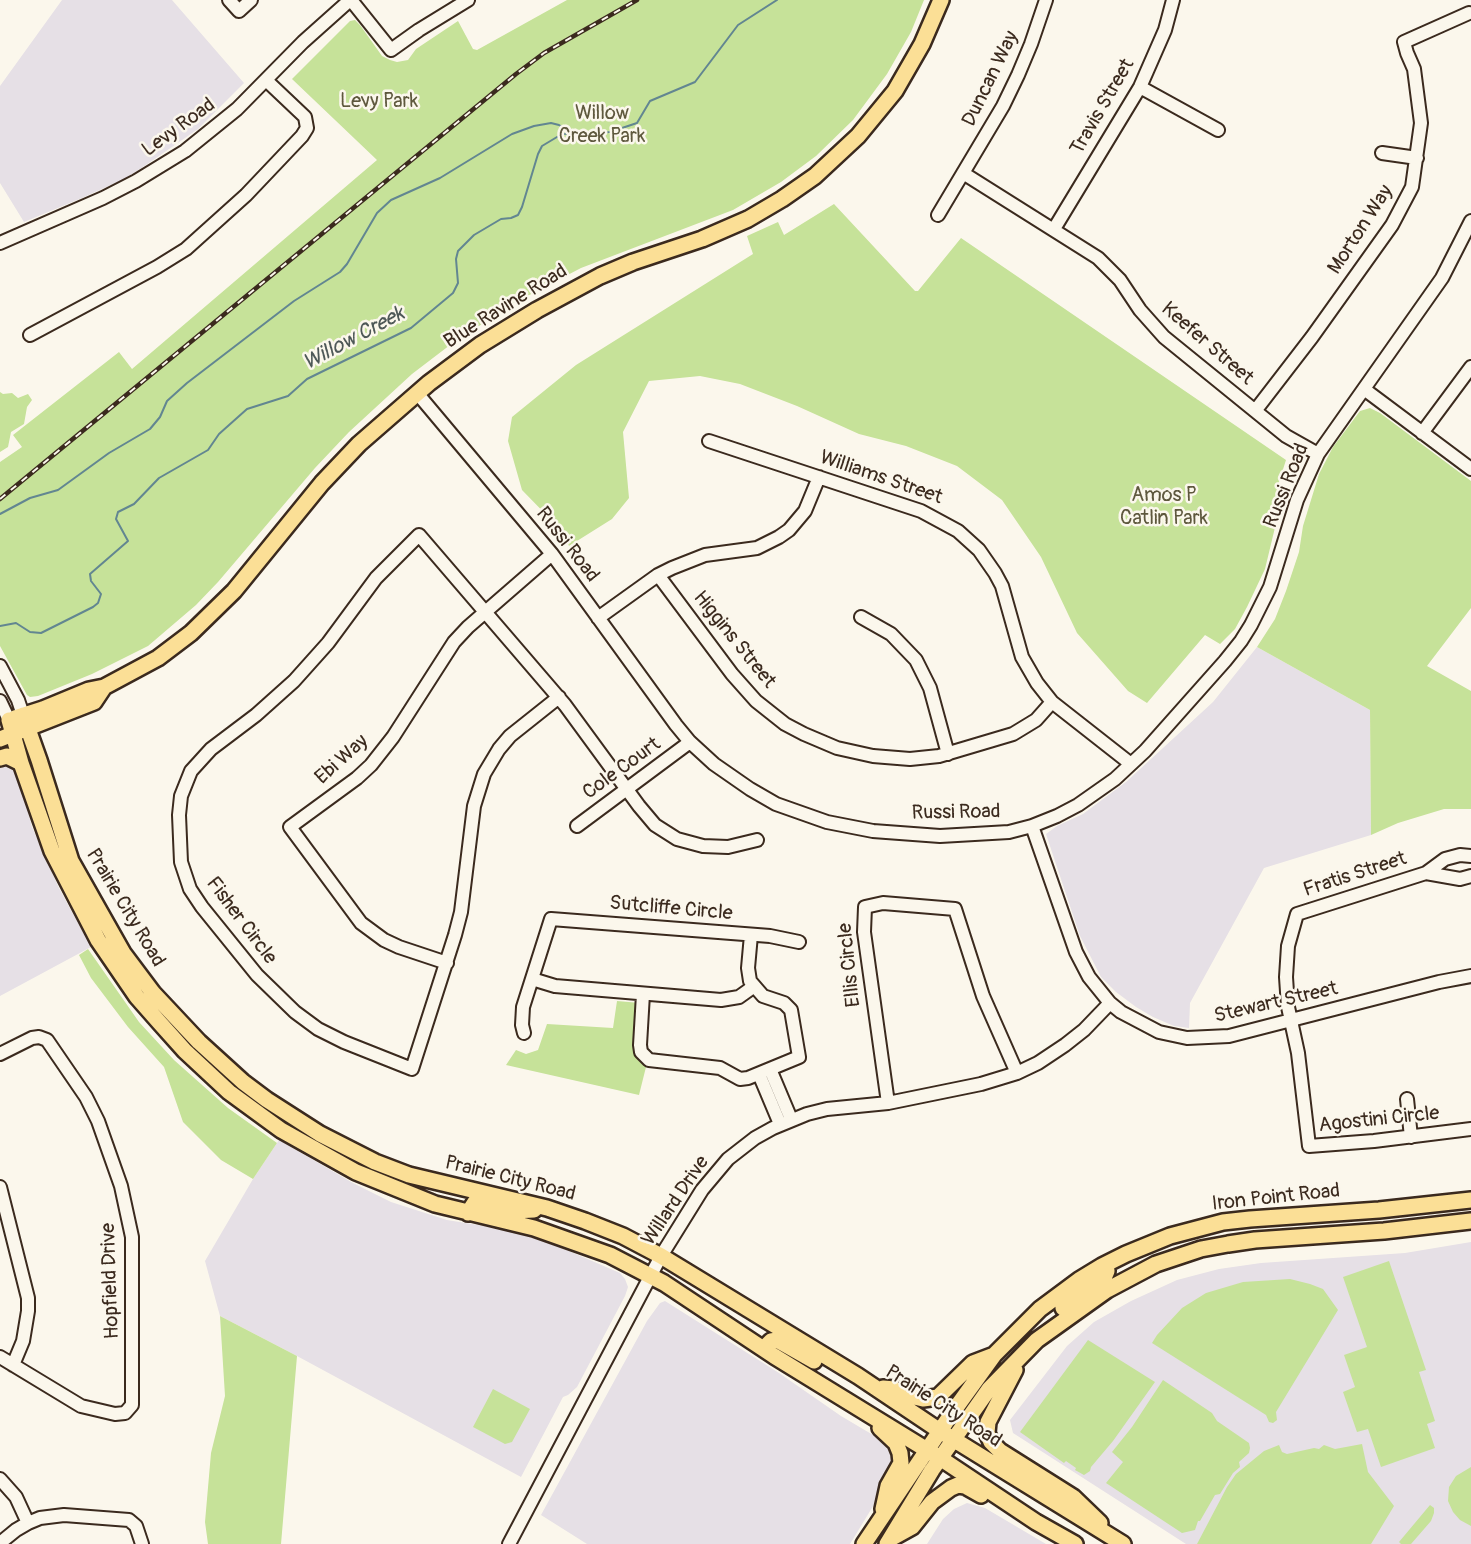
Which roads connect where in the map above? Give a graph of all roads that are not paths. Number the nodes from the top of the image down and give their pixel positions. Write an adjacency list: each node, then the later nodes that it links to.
1 (229, 0): 2 (street)
2 (251, 0)
3 (351, 0): 4 (street); 10 (street, Levy Road)
4 (468, 0)
5 (941, 0): 23 (main road, Blue Ravine Road)
6 (1046, 0): 15 (street, Duncan Way)
7 (1173, 0): 11 (street, Travis Street)
8 (1465, 0): 9 (street)
9 (1470, 15): 14 (street, Morton Way)
10 (267, 81): 19 (street, Levy Road); 20 (street)
11 (1140, 87): 12 (street); 18 (street, Travis Street)
12 (1218, 130)
13 (1382, 153): 14 (street)
14 (1418, 158): 24 (street, Morton Way)
15 (963, 172): 16 (street, Duncan Way); 18 (street, Keefer Street)
16 (938, 214)
17 (1471, 221): 22 (street, Russi Road)
18 (1054, 229): 24 (street, Keefer Street)
19 (0, 243)
20 (30, 335)
21 (1471, 367): 25 (street)
22 (1364, 389): 25 (street); 27 (street, Russi Road)
23 (417, 393): 30 (street, Russi Road); 39 (main road, Blue Ravine Road)
24 (1255, 411): 27 (street, Keefer Street)
25 (1422, 433): 28 (street)
26 (709, 441): 29 (street, Williams Street)
27 (1318, 454): 44 (street, Russi Road)
28 (1471, 469)
29 (819, 477): 31 (street); 38 (street, Williams Street)
30 (552, 554): 32 (street, Ebi Way); 34 (street, Russi Road)
31 (658, 575): 34 (street); 41 (street, Higgins Street)
32 (485, 612): 36 (street, Fisher Circle); 54 (street, Ebi Way); 54 (street, Fisher Circle)
33 (861, 617): 41 (street)
34 (598, 618): 40 (street, Russi Road)
35 (0, 666): 39 (street)
36 (559, 697): 45 (street, Fisher Circle); 54 (street, Fisher Circle)
37 (0, 701): 39 (street)
38 (1052, 702): 41 (street, Higgins Street); 44 (street, Williams Street)
39 (12, 727): 43 (main road, Prairie City Road); 72 (main road, Prairie City Road)
40 (690, 742): 45 (street, Cole Court); 47 (street, Russi Road)
41 (948, 754)
42 (0, 758): 43 (main road)
43 (21, 762): 73 (main road, Prairie City Road)
44 (1131, 765): 47 (street, Russi Road)
45 (627, 789): 46 (street, Cole Court); 48 (street, Fisher Circle)
46 (577, 826)
47 (1032, 826): 59 (street, Stewart Street)
48 (758, 840)
49 (1471, 856): 50 (street, Fratis Street)
50 (1426, 873): 51 (street, Fratis Street); 60 (street, Fratis Street)
51 (1471, 876)
52 (751, 934): 53 (street); 56 (street, Sutcliffe Circle); 57 (street, Sutcliffe Circle)
53 (799, 942)
54 (447, 963)
55 (1471, 976): 60 (street, Stewart Street)
56 (532, 979): 58 (street); 61 (street)
57 (753, 987): 58 (street); 63 (street)
58 (643, 994): 63 (street)
59 (1110, 1003): 60 (street, Stewart Street); 64 (street, Willard Drive)
60 (1291, 1020): 69 (street, Agostini Circle)
61 (524, 1033)
62 (0, 1054): 83 (street, Hopfield Drive)
63 (764, 1071): 67 (street)
64 (1017, 1073): 66 (street, Willard Drive); 66 (street, Ellis Circle)
65 (1407, 1100): 69 (street)
66 (888, 1103): 67 (street, Willard Drive)
67 (785, 1122): 75 (street, Willard Drive)
68 (1471, 1129): 69 (street, Agostini Circle)
69 (1411, 1137)
70 (0, 1187): 83 (street)
71 (1471, 1200): 76 (main road, Iron Point Road)
72 (545, 1208): 73 (main road); 75 (main road, Prairie City Road)
73 (468, 1213): 77 (main road, Prairie City Road)
74 (1471, 1221): 78 (main road, Iron Point Road)
75 (661, 1256): 77 (street, Willard Drive); 82 (main road, Prairie City Road)
76 (1106, 1264): 78 (main road); 80 (main road, Iron Point Road)
77 (650, 1276): 79 (main road, Prairie City Road); 96 (street, Willard Drive)
78 (1032, 1344): 86 (main road, Iron Point Road); 92 (main road)
79 (764, 1348): 82 (main road); 85 (main road, Prairie City Road)
80 (994, 1355): 84 (main road); 86 (main road, Iron Point Road)
81 (0, 1356): 83 (street, Hopfield Drive)
82 (837, 1364): 84 (main road, Prairie City Road)
83 (13, 1365)
84 (873, 1387): 86 (main road, Prairie City Road)
85 (858, 1407): 87 (main road, Prairie City Road); 89 (main road)
86 (946, 1435): 87 (main road, Iron Point Road); 92 (main road, Prairie City Road)
87 (934, 1454): 89 (main road, Iron Point Road); 91 (main road, Prairie City Road); 93 (main road, Iron Point Road)
88 (0, 1479): 90 (street)
89 (882, 1517): 97 (main road, Iron Point Road)
90 (28, 1522): 94 (street); 95 (street)
91 (1036, 1522): 93 (main road); 98 (main road, Prairie City Road)
92 (1117, 1540)
93 (888, 1542)
94 (0, 1544)
95 (142, 1544)
96 (509, 1544)
97 (864, 1544)
98 (1075, 1544)

